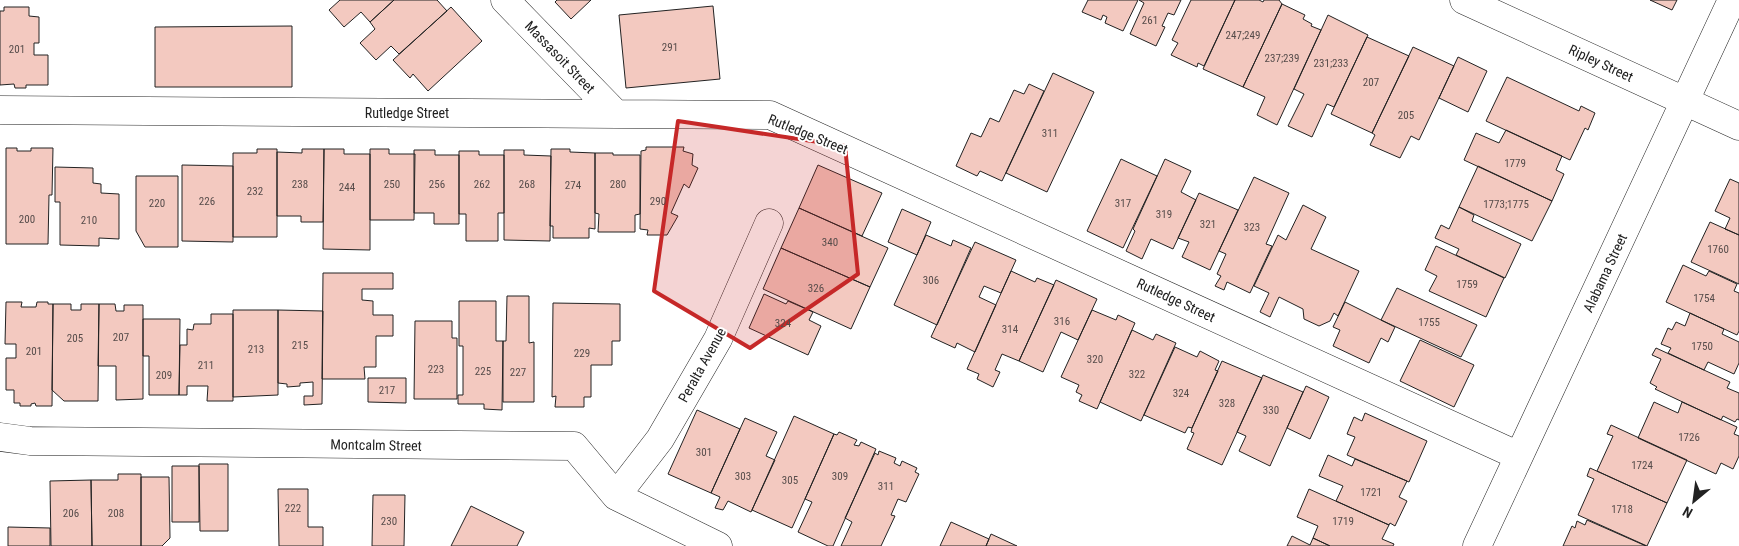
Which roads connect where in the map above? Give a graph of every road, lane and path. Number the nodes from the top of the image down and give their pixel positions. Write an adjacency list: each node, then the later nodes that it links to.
1 (505, 0): 6 (street, Massasoit Street)
2 (1464, 0): 4 (street, Ripley Street)
3 (1732, 0): 4 (street, Alabama Street)
4 (1685, 102): 7 (street, Ripley Street); 10 (street, Alabama Street)
5 (0, 110): 6 (street, Rutledge Street)
6 (616, 114): 10 (street, Rutledge Street)
7 (1739, 126)
8 (769, 223): 11 (street, Peralta Avenue)
9 (0, 437): 11 (street, Montcalm Street)
10 (1519, 456): 13 (street, Alabama Street)
11 (616, 496): 12 (street, Montcalm Street)
12 (718, 546)
13 (1477, 546)

